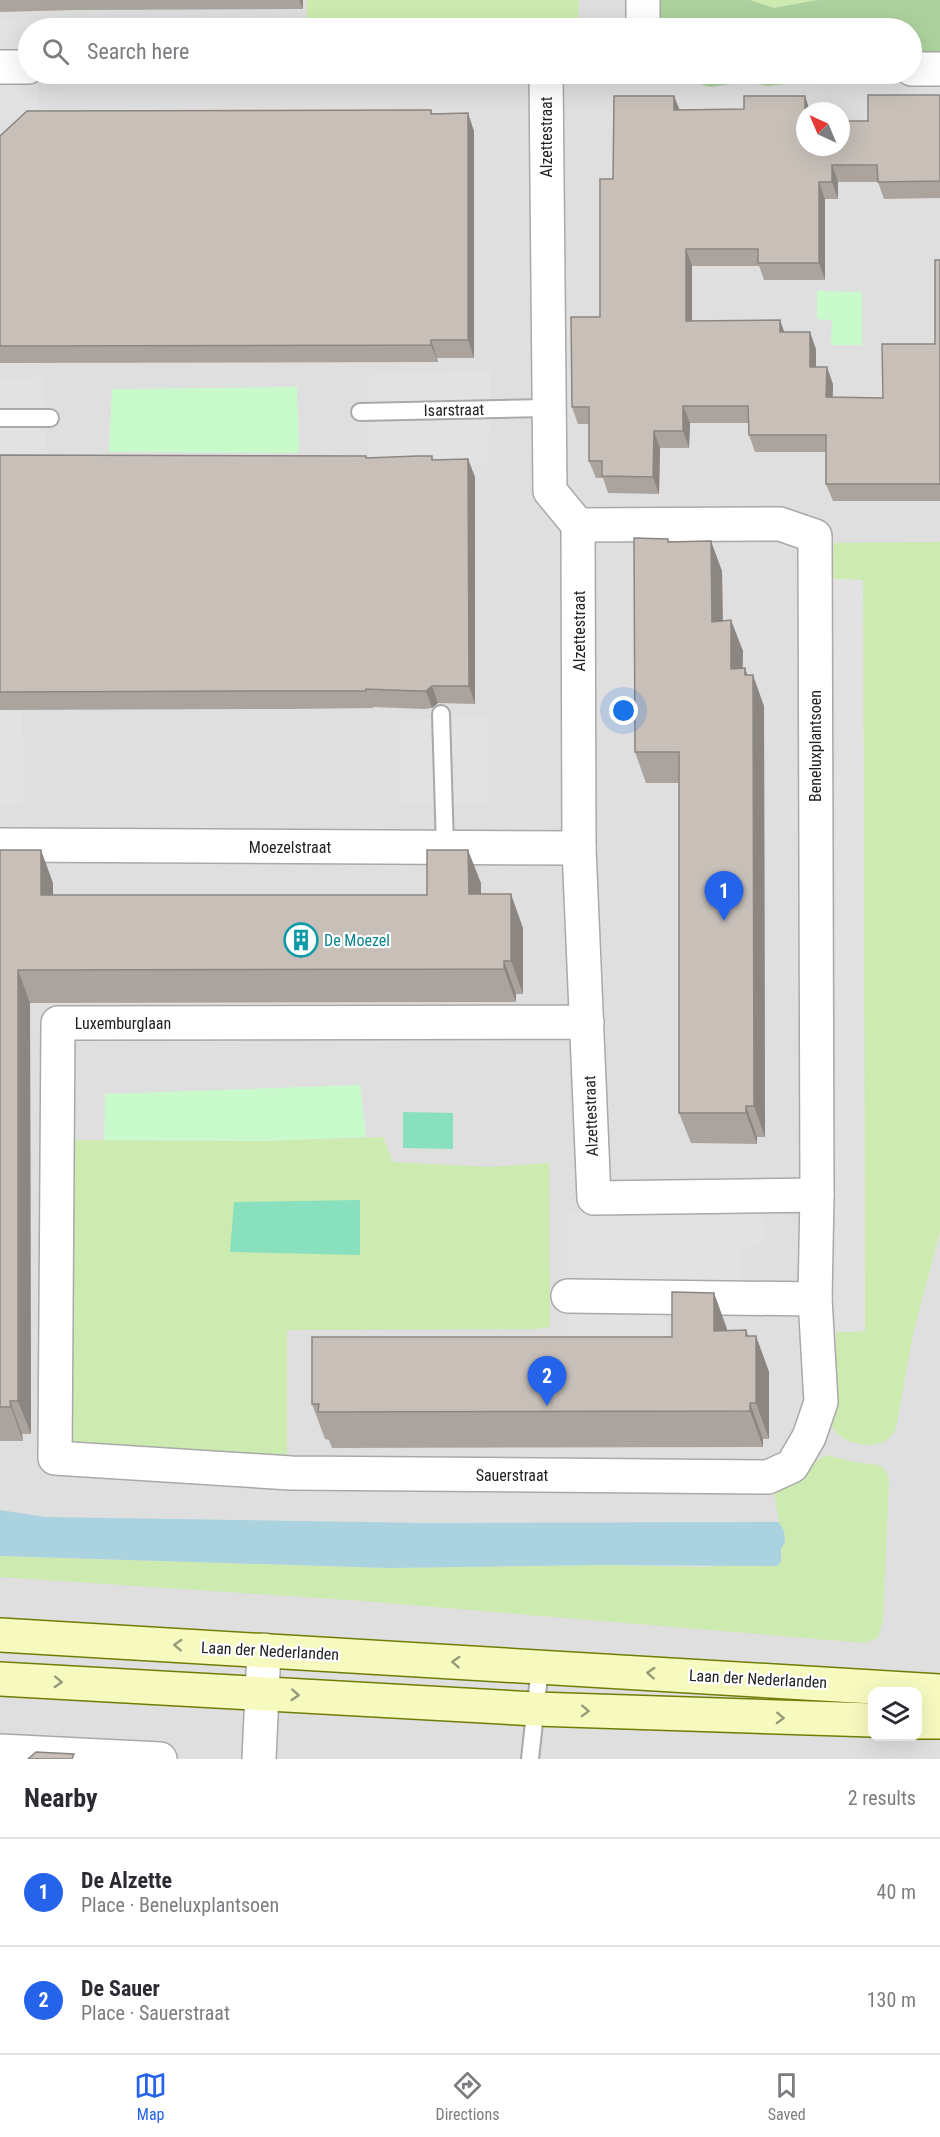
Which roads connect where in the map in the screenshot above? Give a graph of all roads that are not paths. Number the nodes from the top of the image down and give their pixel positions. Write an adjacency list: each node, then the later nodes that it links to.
1 (643, 0): 2 (street)
2 (643, 18)
3 (0, 67): 4 (street)
4 (18, 67)
5 (922, 69): 6 (street)
6 (940, 69)
7 (546, 84): 8 (street, Alzettestraat)
8 (548, 408): 9 (lane, Isarstraat); 12 (street, Alzettestraat)
9 (360, 412)
10 (0, 418): 11 (lane)
11 (50, 418)
12 (579, 525): 16 (street, Alzettestraat); 18 (street, Beneluxplantsoen)
13 (441, 714): 15 (lane)
14 (0, 845): 15 (street, Moezelstraat)
15 (446, 848): 16 (street, Moezelstraat)
16 (579, 848): 17 (street, Alzettestraat)
17 (587, 1022): 18 (street, Alzettestraat); 21 (street, Luxemburglaan)
18 (817, 1195): 20 (street, Sauerstraat)
19 (568, 1296): 20 (street)
20 (815, 1299): 21 (street, Sauerstraat)
21 (55, 1458)
22 (0, 1635): 23 (main road, Laan der Nederlanden, one-way to 22)
23 (264, 1650): 24 (main road, Laan der Nederlanden, one-way to 23); 27 (street)
24 (540, 1667): 26 (main road, Laan der Nederlanden, one-way to 24); 28 (lane)
25 (0, 1679): 27 (main road, one-way to 27)
26 (940, 1691)
27 (262, 1693): 28 (main road, one-way to 28); 35 (street)
28 (536, 1709): 29 (main road, one-way to 29); 33 (lane)
29 (868, 1720)
30 (922, 1722): 31 (main road)
31 (940, 1722)
32 (0, 1751): 34 (street)
33 (530, 1752)
34 (160, 1759)
35 (259, 1759)

